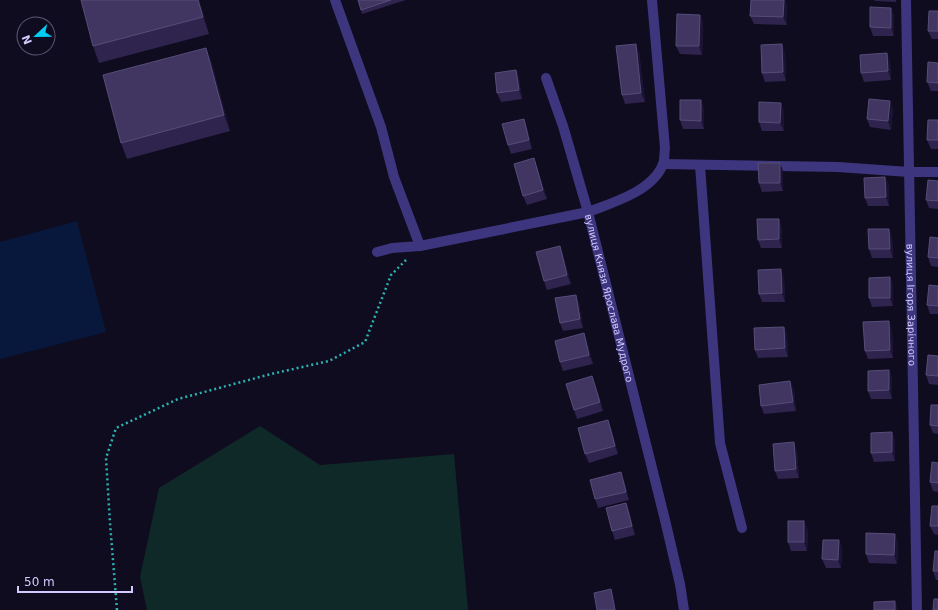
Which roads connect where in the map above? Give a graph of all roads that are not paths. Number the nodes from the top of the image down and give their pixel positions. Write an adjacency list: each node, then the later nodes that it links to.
1 (334, 0): 10 (street)
2 (652, 0): 5 (street)
3 (906, 0): 7 (street, вулиця Ігоря Зарічного)
4 (546, 78): 9 (street)
5 (663, 164): 6 (street); 9 (street, вулиця Князя Ярослава Мудрого)
6 (700, 165): 7 (street); 12 (street)
7 (910, 172): 8 (street); 14 (street, вулиця Ігоря Зарічного)
8 (938, 172)
9 (588, 212): 10 (street); 13 (street, вулиця Князя Ярослава Мудрого)
10 (420, 246): 11 (street)
11 (377, 252)
12 (742, 528)
13 (684, 610)
14 (917, 610)

